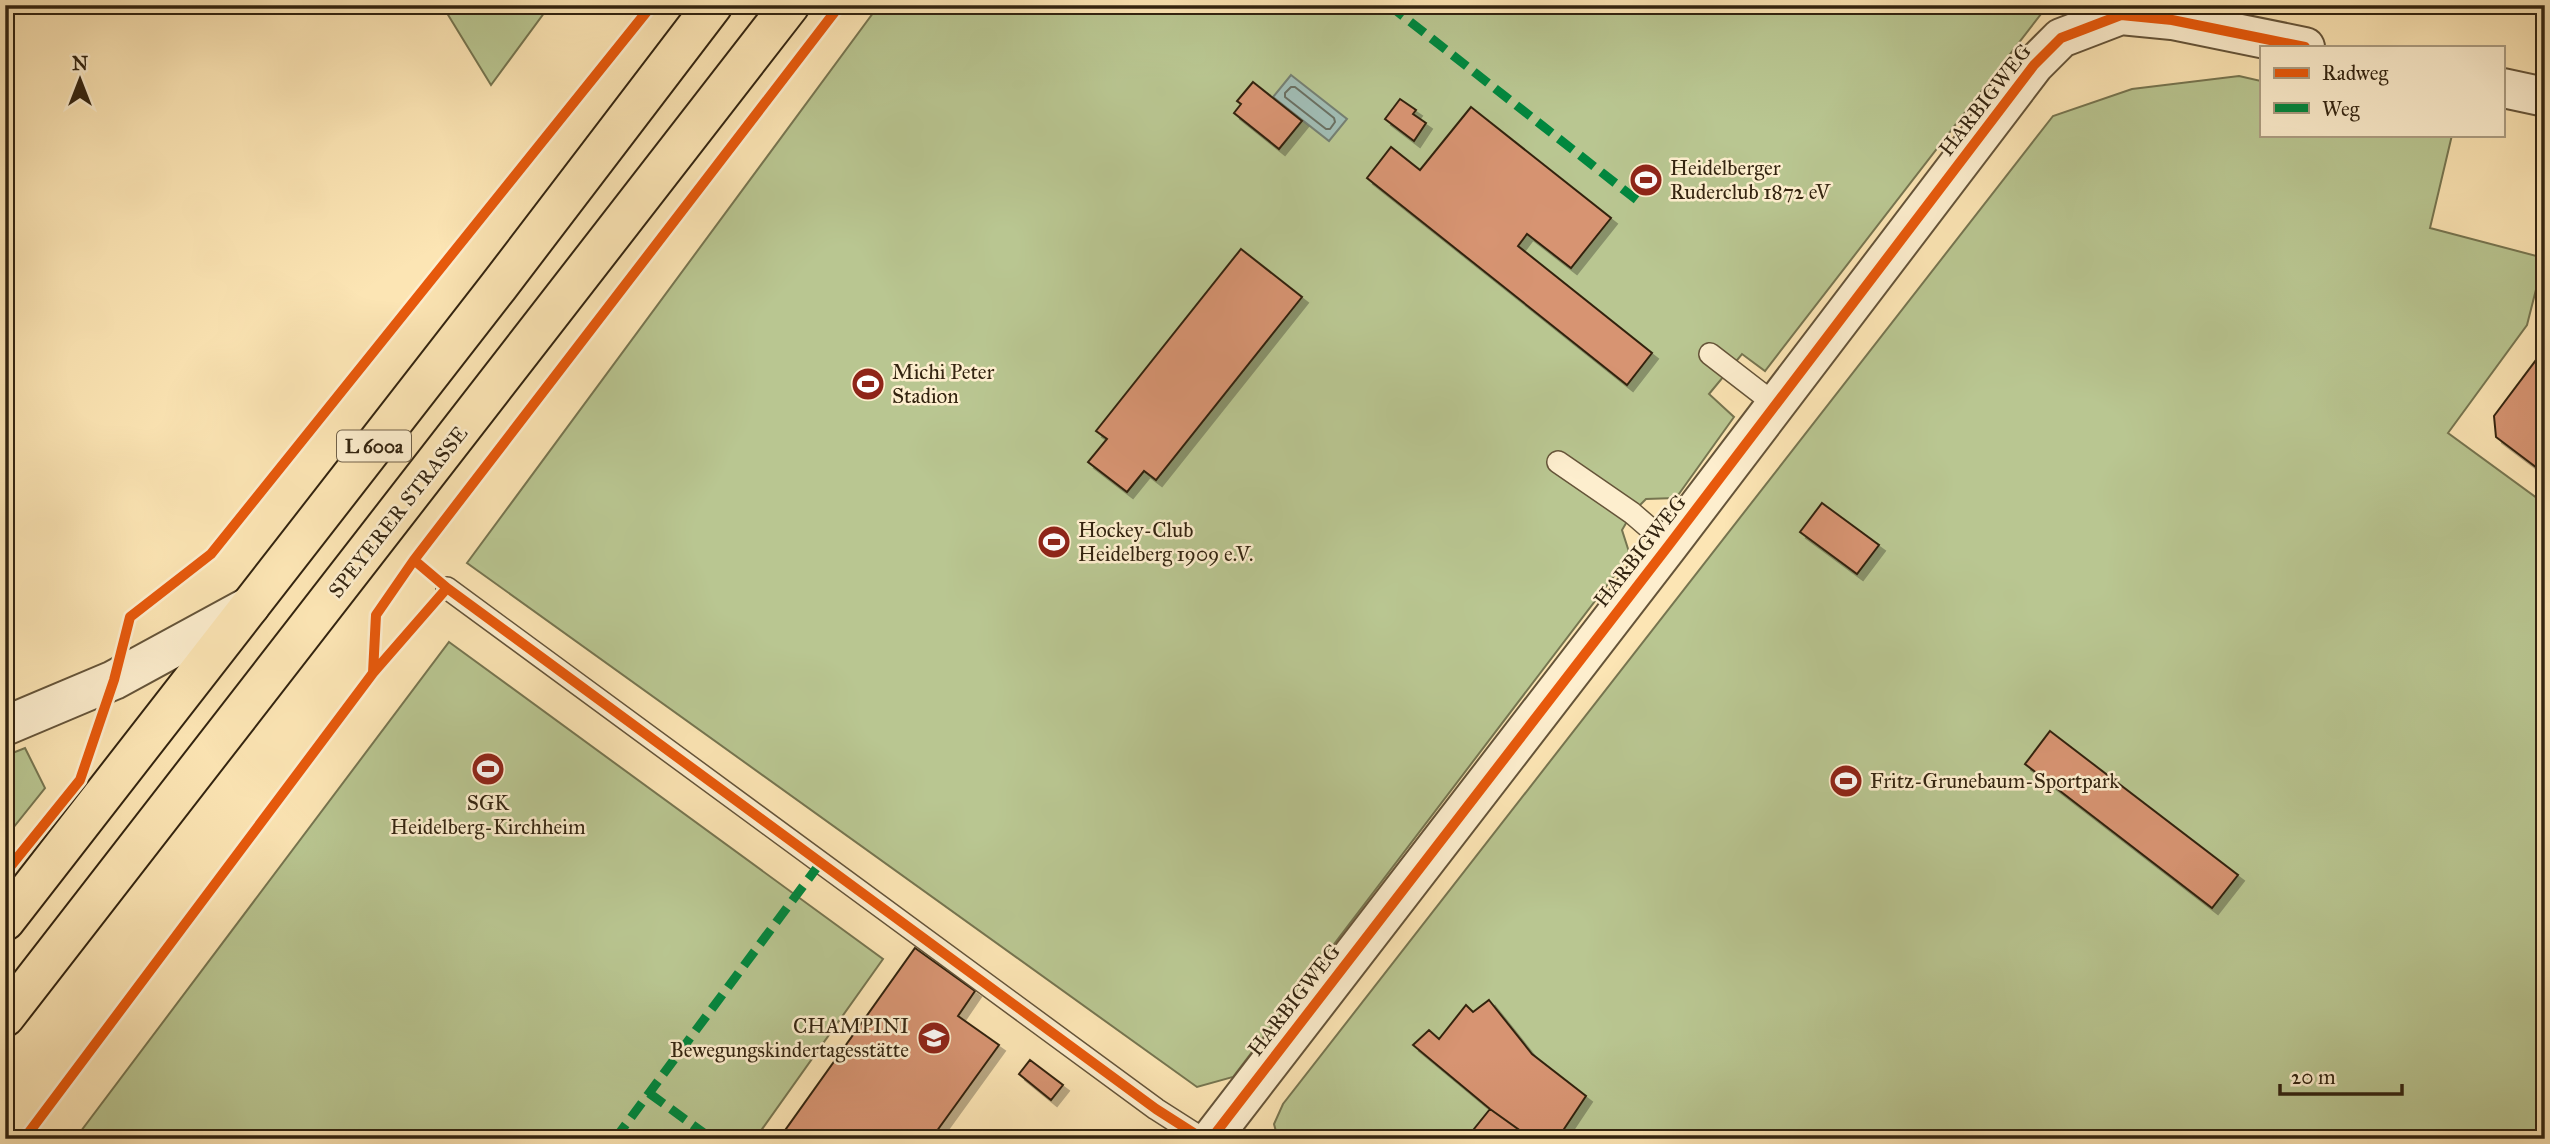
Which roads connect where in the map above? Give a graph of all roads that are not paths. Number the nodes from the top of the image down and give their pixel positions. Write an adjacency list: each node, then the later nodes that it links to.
1 (713, 5): 12 (main road, L 600a)
2 (789, 5): 15 (main road, SPEYERER STRASSE / L 600a)
3 (2122, 10): 4 (street, HARBIGWEG); 8 (street, HARBIGWEG)
4 (2300, 46)
5 (2504, 88): 6 (street)
6 (2545, 97)
7 (1710, 354): 8 (lane)
8 (1776, 405): 10 (street, HARBIGWEG)
9 (1558, 463): 10 (lane)
10 (1669, 545): 17 (street, HARBIGWEG)
11 (447, 588): 16 (lane)
12 (250, 606): 13 (street); 14 (main road, L 600a)
13 (5, 726)
14 (5, 921)
15 (5, 1017)
16 (1203, 1139)
17 (1211, 1139)

